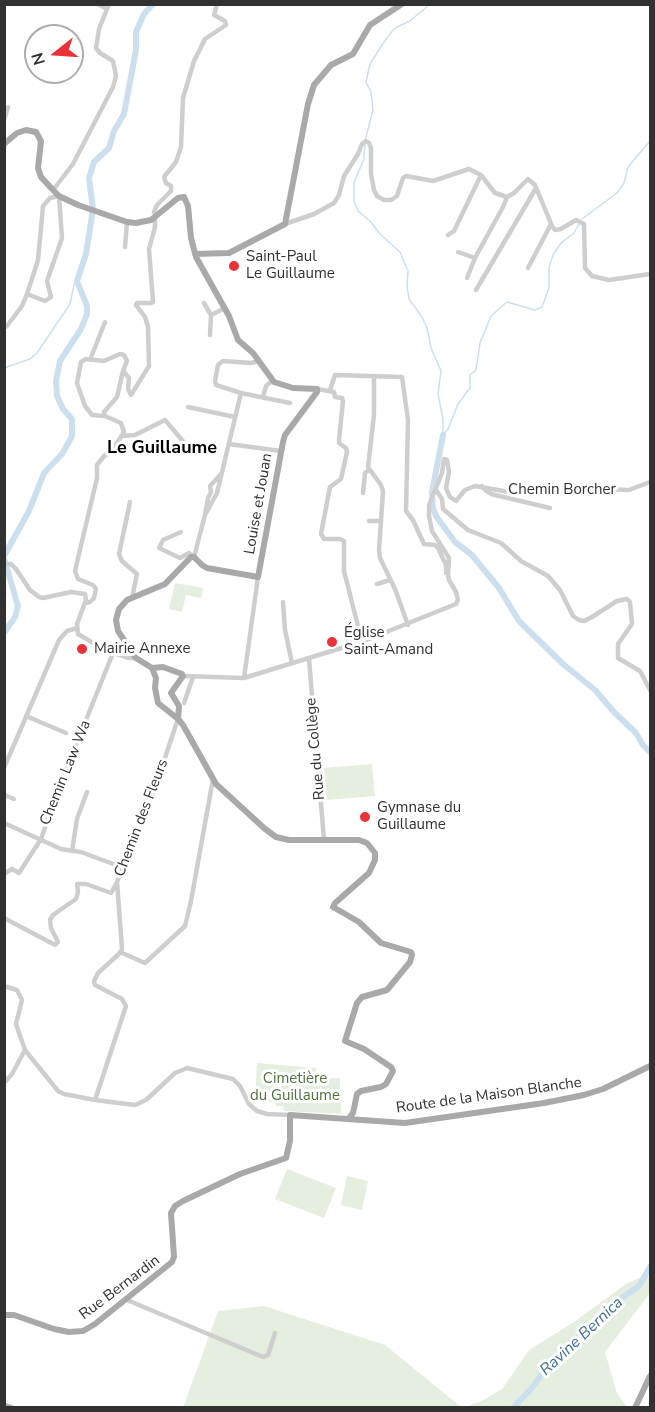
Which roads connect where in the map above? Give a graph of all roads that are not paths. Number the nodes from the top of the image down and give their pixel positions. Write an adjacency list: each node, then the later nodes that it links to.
1 (98, 4): 4 (street)
2 (217, 4): 13 (street)
3 (402, 4): 15 (main road)
4 (108, 7): 10 (street)
5 (8, 107): 6 (street)
6 (4, 120)
7 (4, 144): 10 (main road)
8 (481, 175): 12 (street); 15 (street); 17 (street)
9 (536, 188): 12 (street); 16 (street); 25 (street)
10 (53, 190): 11 (main road)
11 (59, 196): 14 (main road); 26 (street); 26 (street)
12 (507, 197): 21 (street)
13 (155, 217): 14 (main road); 20 (main road); 35 (street)
14 (127, 222): 18 (street)
15 (285, 224): 20 (main road)
16 (551, 224): 22 (street); 23 (street)
17 (448, 235)
18 (124, 247)
19 (458, 252): 21 (street)
20 (195, 254): 28 (main road)
21 (476, 258): 24 (street)
22 (528, 268)
23 (651, 274)
24 (467, 278)
25 (476, 290)
26 (27, 294): 31 (street)
27 (204, 303): 29 (street)
28 (225, 308): 29 (street); 34 (main road)
29 (211, 315): 32 (street)
30 (105, 322): 33 (street)
31 (4, 327)
32 (210, 335)
33 (90, 360): 35 (street); 44 (street)
34 (259, 360): 37 (main road); 40 (street)
35 (123, 371): 44 (street)
36 (374, 376): 39 (street); 50 (street); 66 (street)
37 (272, 381): 38 (main road); 41 (street)
38 (317, 389): 39 (street); 49 (main road, Louise et Jouan)
39 (330, 390): 75 (street)
40 (241, 393): 41 (street); 45 (street)
41 (263, 397): 42 (street)
42 (290, 403)
43 (188, 407): 45 (street)
44 (105, 416): 46 (street)
45 (235, 417): 47 (street)
46 (122, 436): 48 (street); 72 (street)
47 (229, 444): 49 (street); 51 (street)
48 (203, 450)
49 (281, 451): 64 (main road, Louise et Jouan)
50 (369, 470): 55 (street); 60 (street)
51 (222, 473): 58 (street); 58 (street)
52 (651, 482): 53 (street, Chemin Borcher)
53 (482, 486): 54 (street); 57 (street)
54 (435, 492): 66 (street); 84 (street)
55 (363, 493)
56 (130, 502): 70 (street)
57 (550, 508)
58 (205, 515): 62 (street)
59 (369, 521): 60 (street)
60 (381, 521): 65 (street)
61 (181, 532): 62 (street)
62 (194, 557): 64 (main road, Louise et Jouan); 70 (main road)
63 (8, 564): 72 (street)
64 (258, 577): 83 (street)
65 (390, 580): 67 (street); 73 (street)
66 (449, 580): 73 (street)
67 (378, 584)
68 (5, 586): 69 (street)
69 (4, 597)
70 (132, 598): 77 (main road)
71 (283, 602): 79 (street)
72 (85, 603): 74 (street)
73 (408, 625): 75 (street)
74 (77, 628): 76 (street); 86 (street)
75 (364, 641): 78 (street)
76 (113, 653): 77 (street); 95 (street, Chemin Law Wa)
77 (136, 658): 80 (main road)
78 (309, 658): 79 (street); 96 (street, Rue du Collège)
79 (292, 663): 83 (street)
80 (152, 668): 81 (main road); 87 (main road)
81 (183, 676): 82 (street); 87 (main road)
82 (193, 677): 83 (street); 85 (street)
83 (244, 678)
84 (651, 690)
85 (184, 703)
86 (26, 716): 88 (street); 89 (street)
87 (178, 719): 90 (main road); 98 (street, Chemin des Fleurs)
88 (66, 733)
89 (4, 768)
90 (213, 779): 96 (main road); 102 (street)
91 (87, 792): 97 (street)
92 (4, 795): 93 (street)
93 (14, 799)
94 (4, 823): 95 (street)
95 (41, 839): 97 (street); 99 (street, Chemin Law Wa)
96 (324, 840): 109 (main road)
97 (72, 851): 98 (street)
98 (124, 868): 100 (street, Chemin des Fleurs)
99 (4, 874)
100 (117, 882): 101 (street); 102 (street, Chemin des Fleurs)
101 (4, 918)
102 (120, 952): 107 (street)
103 (4, 986): 104 (street)
104 (26, 1050): 106 (street); 107 (street)
105 (651, 1066): 109 (main road, Route de la Maison Blanche)
106 (4, 1083)
107 (95, 1100): 108 (street)
108 (290, 1114): 109 (main road); 110 (main road, Rue Bernardin)
109 (350, 1114)
110 (127, 1300): 111 (main road, Rue Bernardin); 112 (street)
111 (4, 1315)
112 (275, 1333)
113 (651, 1376): 116 (main road)
114 (4, 1406): 115 (main road)
115 (11, 1407)
116 (635, 1407)

